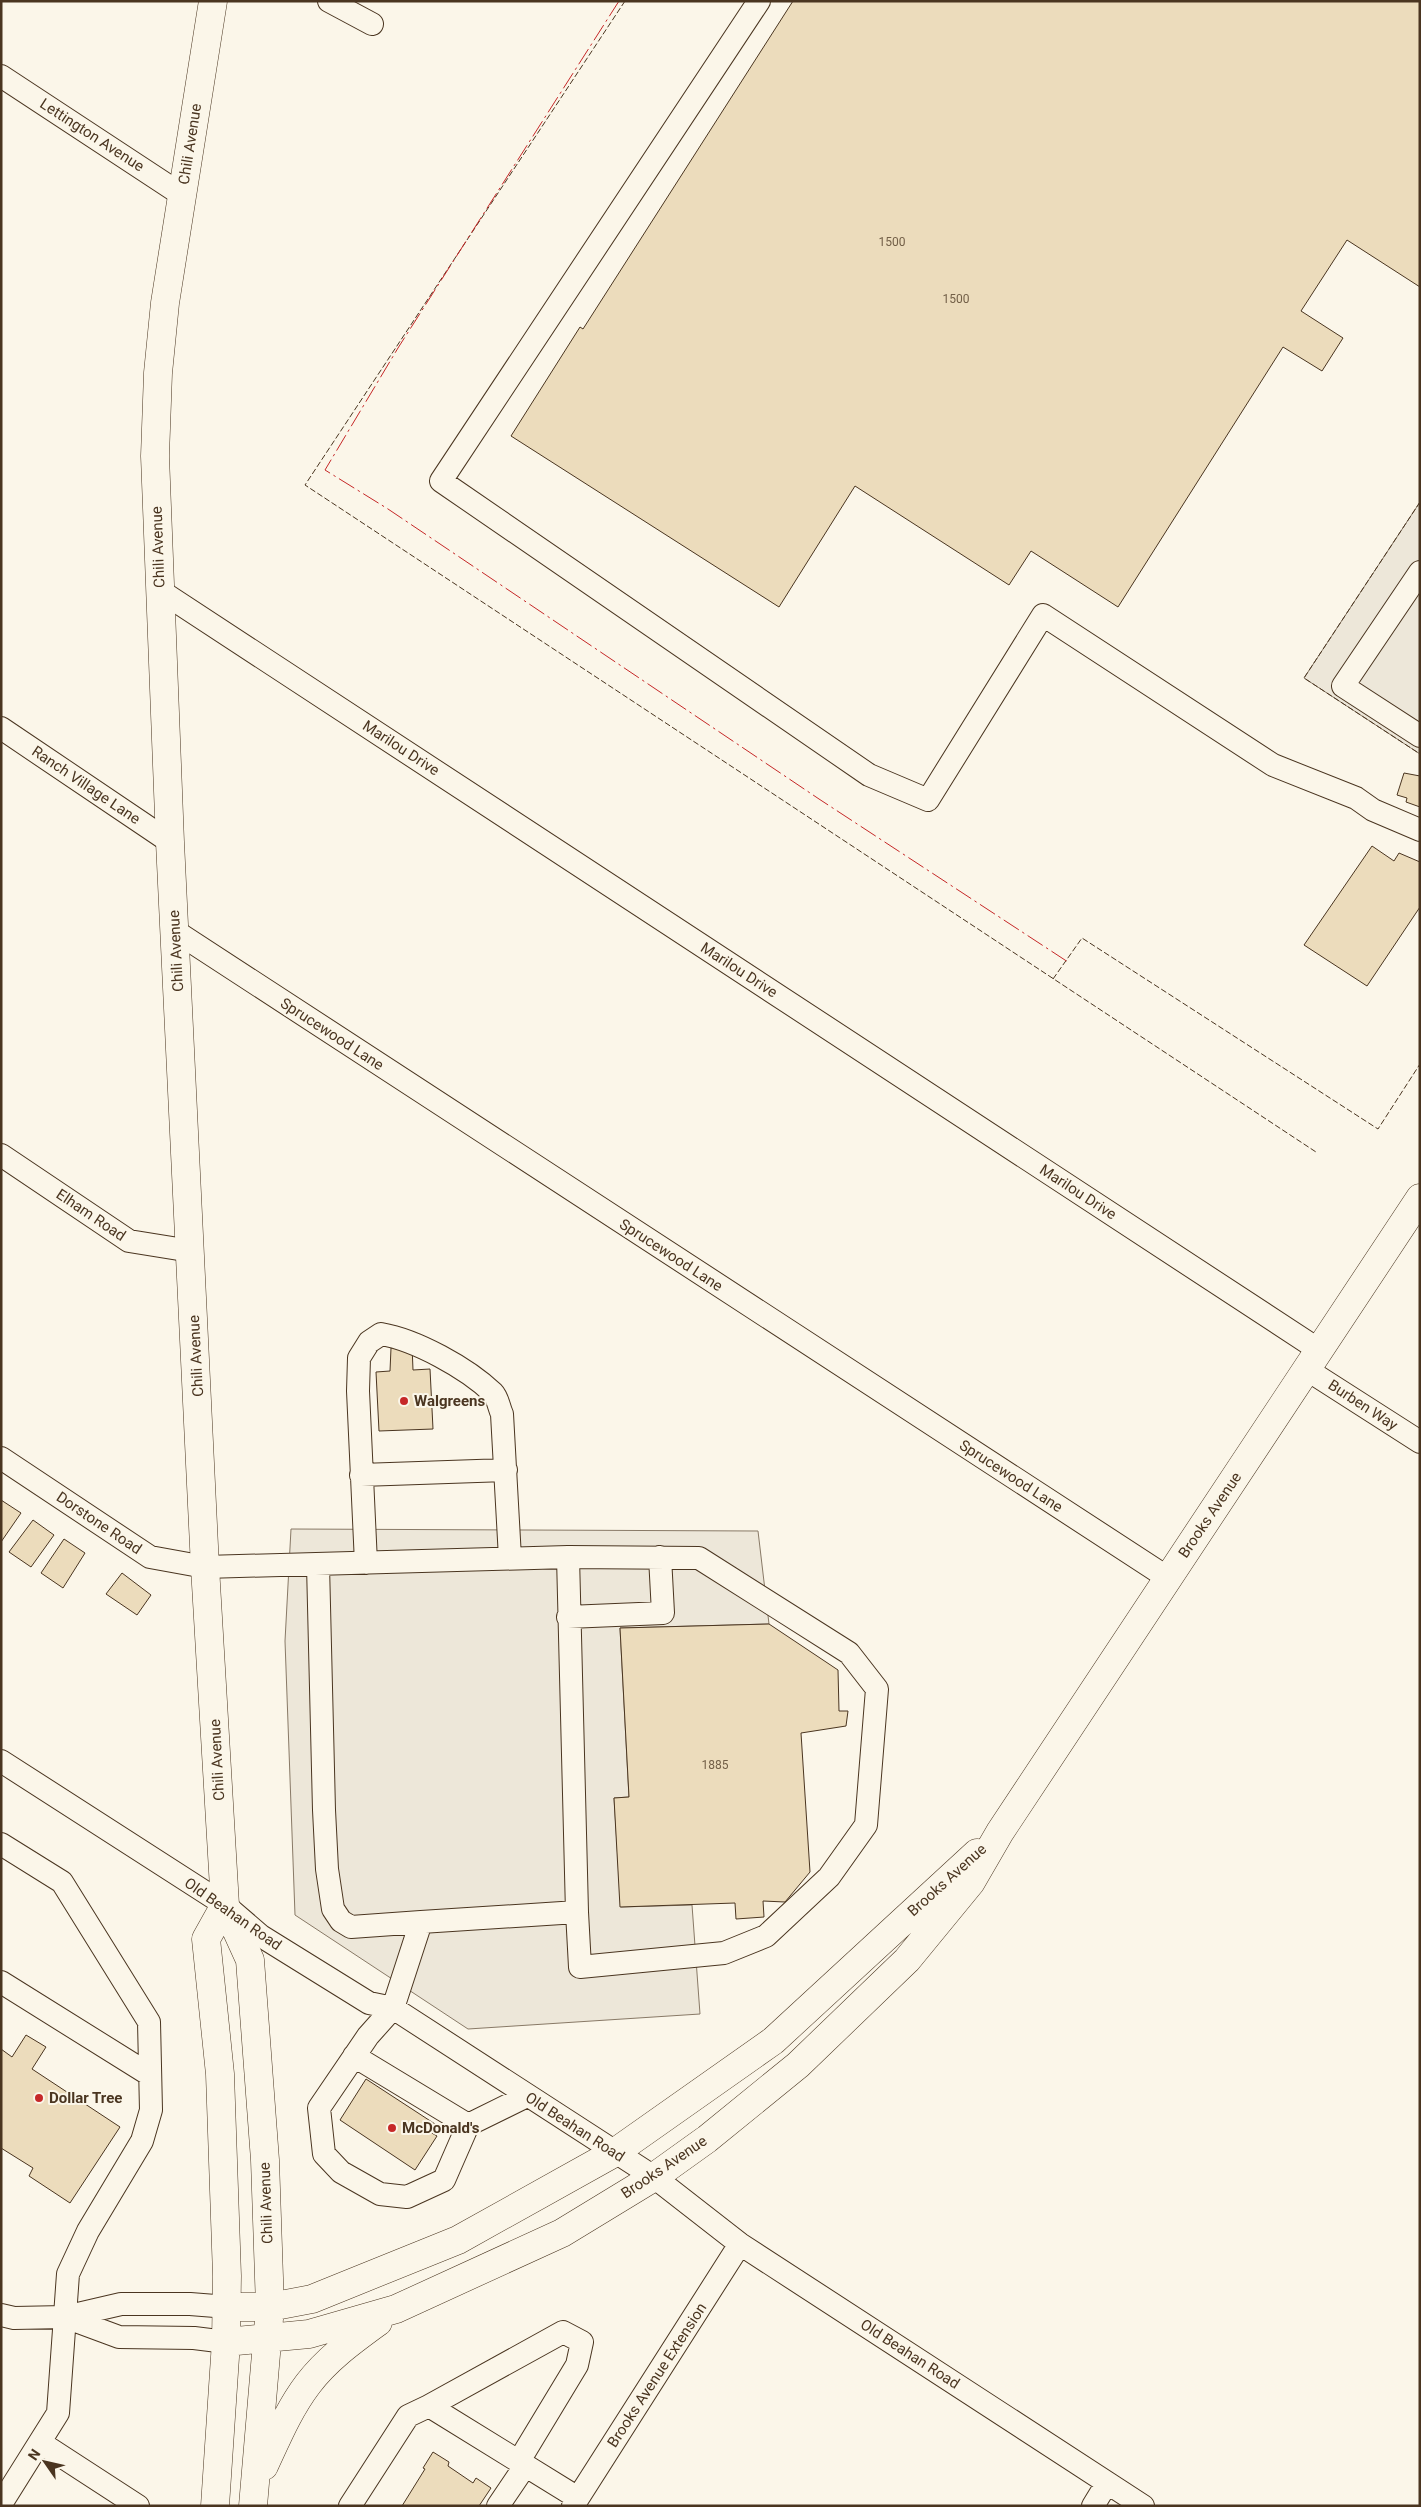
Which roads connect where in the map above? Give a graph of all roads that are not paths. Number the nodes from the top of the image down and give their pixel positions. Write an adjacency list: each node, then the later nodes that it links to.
1 (213, 1): 6 (main road, Chili Avenue)
2 (329, 1): 4 (street)
3 (759, 1): 11 (street)
4 (372, 24)
5 (1, 76): 6 (street, Lettington Avenue)
6 (182, 195): 8 (main road, Chili Avenue)
7 (1420, 572): 10 (street)
8 (159, 590): 12 (main road, Chili Avenue); 17 (street, Marilou Drive)
9 (1, 728): 12 (street, Ranch Village Lane)
10 (1420, 736)
11 (1420, 830)
12 (170, 842): 13 (main road, Chili Avenue)
13 (175, 931): 16 (main road, Chili Avenue); 28 (street, Sprucewood Lane)
14 (1, 1155): 16 (street, Elham Road)
15 (1420, 1198): 17 (main road, Brooks Avenue)
16 (191, 1251): 27 (main road, Chili Avenue)
17 (1313, 1360): 18 (street, Burben Way); 28 (main road, Brooks Avenue)
18 (1420, 1442)
19 (1, 1458): 27 (street, Dorstone Road)
20 (506, 1470): 21 (street); 21 (street); 23 (street)
21 (362, 1475): 25 (street)
22 (568, 1557): 23 (street, Dorstone Road); 24 (street, Dorstone Road); 29 (street)
23 (510, 1558): 25 (street, Dorstone Road)
24 (660, 1558): 29 (street); 34 (street, Dorstone Road)
25 (366, 1564): 26 (street, Dorstone Road)
26 (318, 1565): 27 (street, Dorstone Road); 35 (street)
27 (205, 1567): 33 (main road, Chili Avenue)
28 (1168, 1578): 31 (main road, Brooks Avenue)
29 (568, 1617): 34 (street)
30 (1, 1761): 33 (street, Old Beahan Road)
31 (1000, 1832): 42 (main road, Brooks Avenue); 43 (main road, Brooks Avenue)
32 (1, 1844): 39 (street)
33 (225, 1905): 37 (street, Old Beahan Road); 45 (main road, Chili Avenue); 46 (main road)
34 (577, 1912): 35 (street)
35 (421, 1922): 37 (street)
36 (1, 1982): 39 (street)
37 (393, 2008): 38 (street); 40 (street, Old Beahan Road)
38 (354, 2056): 41 (street); 41 (street)
39 (150, 2075): 49 (street)
40 (527, 2096): 41 (street); 42 (street, Old Beahan Road)
41 (468, 2125)
42 (614, 2153): 43 (street, Old Beahan Road); 45 (main road, Brooks Avenue)
43 (654, 2177): 44 (street, Old Beahan Road); 47 (main road, Brooks Avenue)
44 (740, 2244): 55 (street, Old Beahan Road); 57 (street, Brooks Avenue Extension)
45 (270, 2307): 46 (main road, Brooks Avenue); 50 (main road, Chili Avenue)
46 (228, 2308): 49 (street); 51 (main road)
47 (396, 2309): 50 (main road, Brooks Avenue); 56 (main road)
48 (1, 2314): 49 (street)
49 (65, 2317): 51 (street); 53 (street)
50 (269, 2339): 51 (main road, Brooks Avenue); 56 (main road, Chili Avenue)
51 (226, 2342): 60 (main road)
52 (429, 2406): 54 (street); 54 (street); 61 (street)
53 (41, 2443): 58 (street); 59 (street)
54 (522, 2464): 57 (street); 62 (street)
55 (1108, 2483): 63 (street); 64 (street, Old Beahan Road)
56 (254, 2495)
57 (575, 2502)
58 (4, 2504)
59 (138, 2506)
60 (215, 2506)
61 (350, 2506)
62 (498, 2506)
63 (1093, 2506)
64 (1142, 2506)

